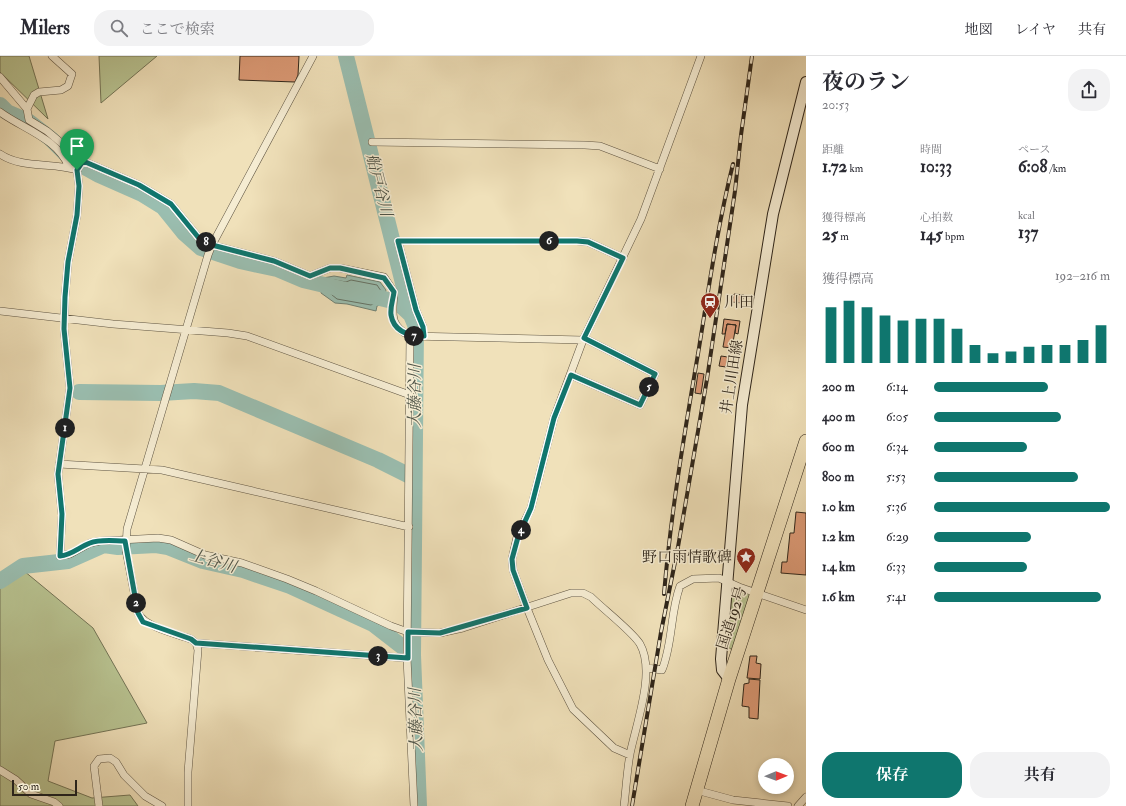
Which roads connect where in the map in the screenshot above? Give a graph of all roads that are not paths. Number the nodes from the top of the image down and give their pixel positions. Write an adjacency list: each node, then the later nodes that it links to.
1 (52, 56): 6 (street)
2 (313, 56): 13 (street)
3 (701, 56): 12 (street)
4 (0, 77): 6 (street)
5 (806, 82): 27 (main road, 井上川田線)
6 (27, 109): 10 (street)
7 (0, 112): 11 (street)
8 (372, 142): 12 (street)
9 (0, 154): 11 (street)
10 (80, 166): 11 (street); 13 (street); 16 (street)
11 (69, 168)
12 (660, 168): 14 (street)
13 (210, 249): 17 (street); 18 (street)
14 (623, 258): 18 (street); 19 (street)
15 (0, 311): 16 (street)
16 (65, 319): 17 (street); 23 (street)
17 (186, 330): 21 (street); 24 (street)
18 (416, 336): 19 (street); 21 (street)
19 (584, 339): 20 (street); 20 (street)
20 (571, 375): 29 (street)
21 (410, 395): 25 (street)
22 (806, 441): 28 (highway, 国道192号)
23 (59, 464): 24 (street); 26 (street)
24 (146, 468): 25 (street); 26 (street)
25 (409, 527): 31 (street)
26 (125, 545): 31 (street); 32 (street)
27 (727, 581): 28 (street); 34 (street); 35 (main road, 井上川田線)
28 (757, 592): 30 (street); 35 (highway, 国道192号)
29 (527, 608): 31 (street); 34 (street); 36 (street)
30 (806, 610)
31 (411, 632): 33 (street)
32 (196, 643): 33 (street); 44 (street)
33 (408, 652): 45 (street)
34 (647, 668): 36 (street)
35 (729, 679): 38 (highway, 国道192号)
36 (630, 755): 46 (street)
37 (0, 770): 41 (street)
38 (696, 790): 40 (street); 47 (highway, 国道192号)
39 (806, 797): 49 (street)
40 (772, 805): 48 (street)
41 (59, 806)
42 (99, 806): 43 (street)
43 (162, 806)
44 (188, 806)
45 (414, 806)
46 (624, 806)
47 (692, 806)
48 (788, 806)
49 (798, 806)

